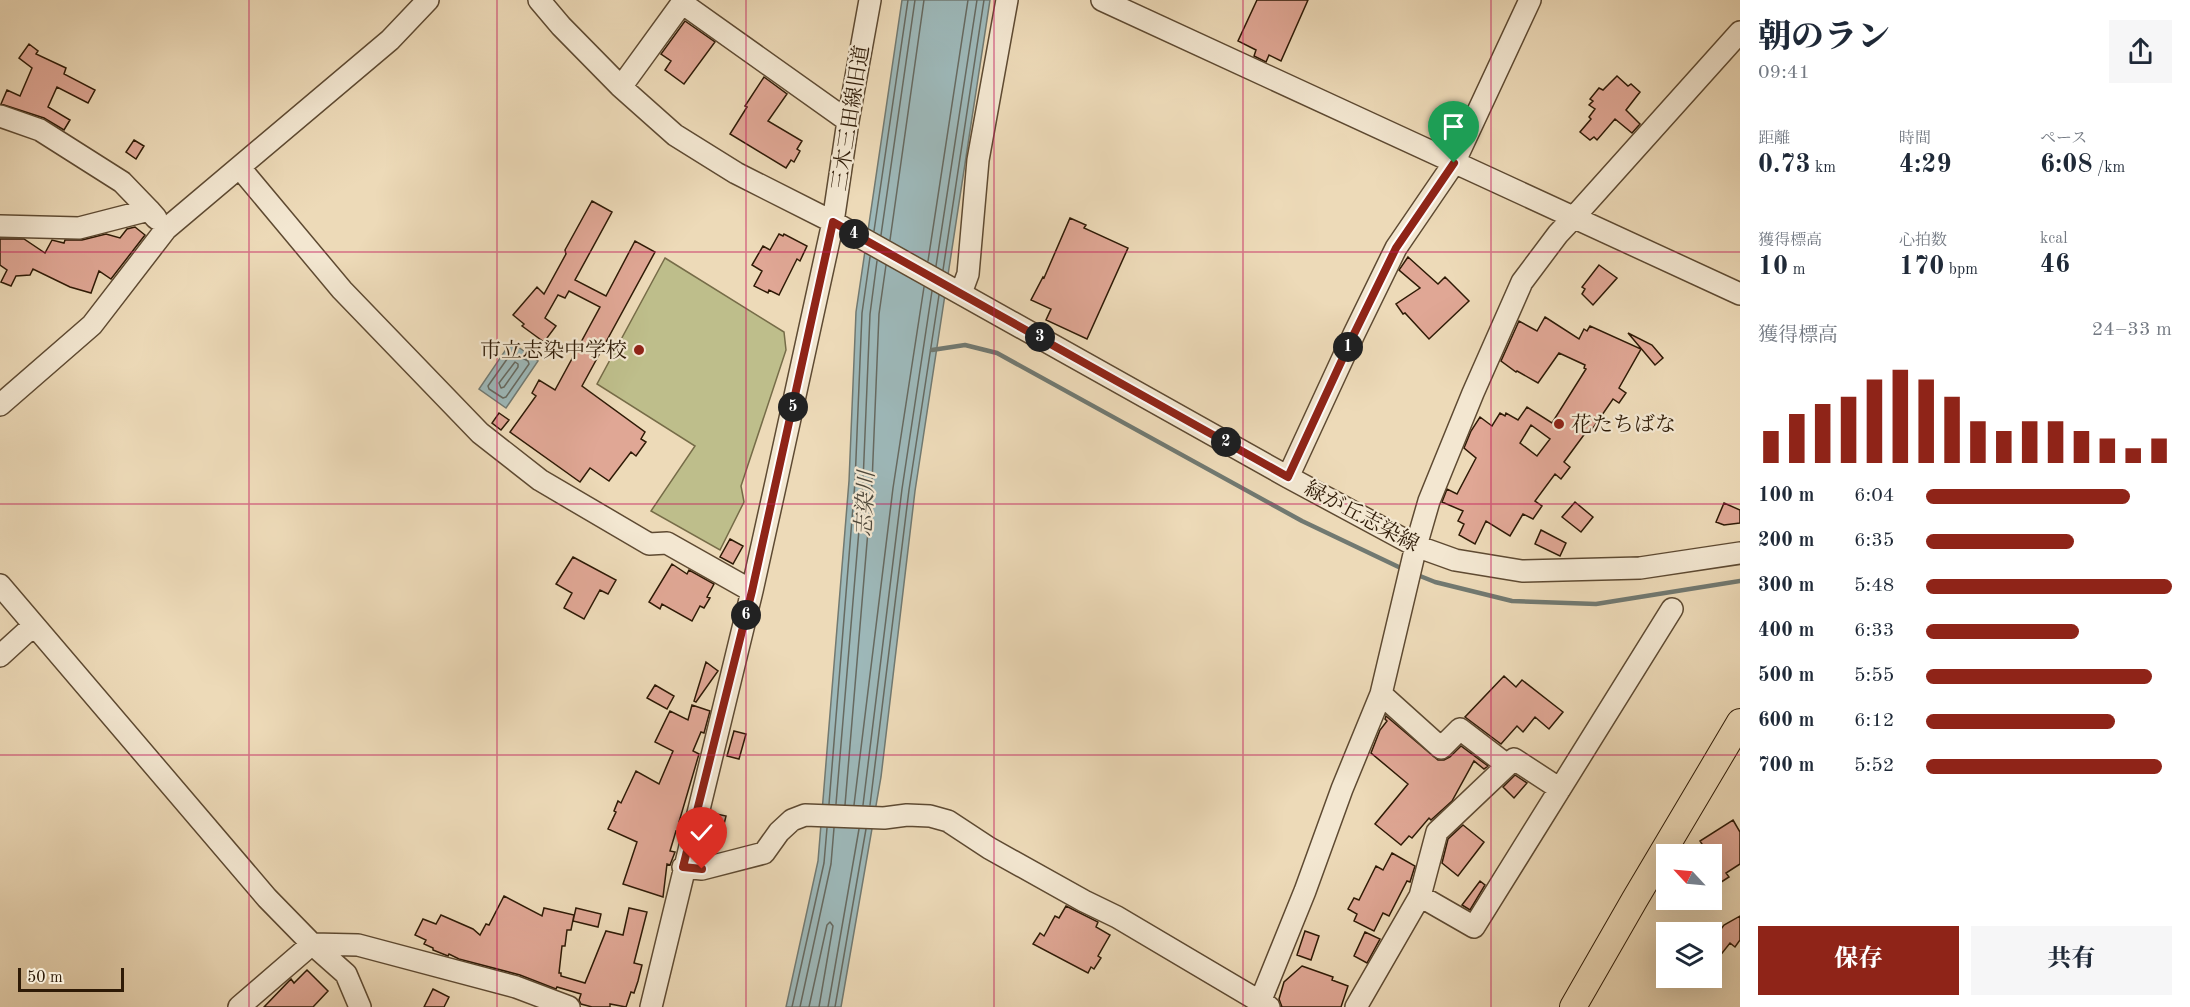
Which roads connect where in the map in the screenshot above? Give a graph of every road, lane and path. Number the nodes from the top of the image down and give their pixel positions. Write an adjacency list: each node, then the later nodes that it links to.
1 (428, 0): 12 (street)
2 (539, 0): 8 (street, 緑が丘志染線)
3 (870, 0): 10 (street, 三木三田線旧道)
4 (1007, 0): 18 (street)
5 (1102, 0): 11 (street)
6 (1530, 0): 11 (street)
7 (1740, 32): 14 (street)
8 (621, 87): 10 (street); 15 (street, 緑が丘志染線)
9 (0, 116): 13 (street)
10 (848, 121): 15 (street, 三木三田線旧道)
11 (1454, 163): 14 (street); 21 (street)
12 (240, 168): 17 (street); 25 (street)
13 (149, 210): 16 (street); 17 (street)
14 (1575, 217): 19 (street); 22 (street)
15 (833, 222): 18 (street, 緑が丘志染線); 25 (street, 三木三田線旧道)
16 (0, 226)
17 (166, 230): 20 (street)
18 (961, 293): 21 (street, 緑が丘志染線)
19 (1740, 294)
20 (0, 405)
21 (1288, 477): 22 (street, 緑が丘志染線)
22 (1416, 546): 23 (street, 緑が丘志染線); 29 (street)
23 (1740, 553)
24 (0, 585): 27 (street)
25 (752, 591): 33 (street, 三木三田線旧道)
26 (1672, 609): 32 (street)
27 (34, 625): 28 (street); 35 (street)
28 (0, 656)
29 (1381, 694): 31 (street); 36 (street)
30 (1740, 722): 42 (main road)
31 (1507, 765): 32 (street); 34 (street)
32 (1560, 789): 34 (street)
33 (683, 867): 36 (street); 40 (street, 三木三田線旧道)
34 (1420, 896): 41 (street)
35 (312, 944): 37 (street); 38 (street); 39 (street)
36 (1264, 1004)
37 (239, 1007)
38 (360, 1007)
39 (569, 1007)
40 (651, 1007)
41 (1356, 1007)
42 (1574, 1007)

